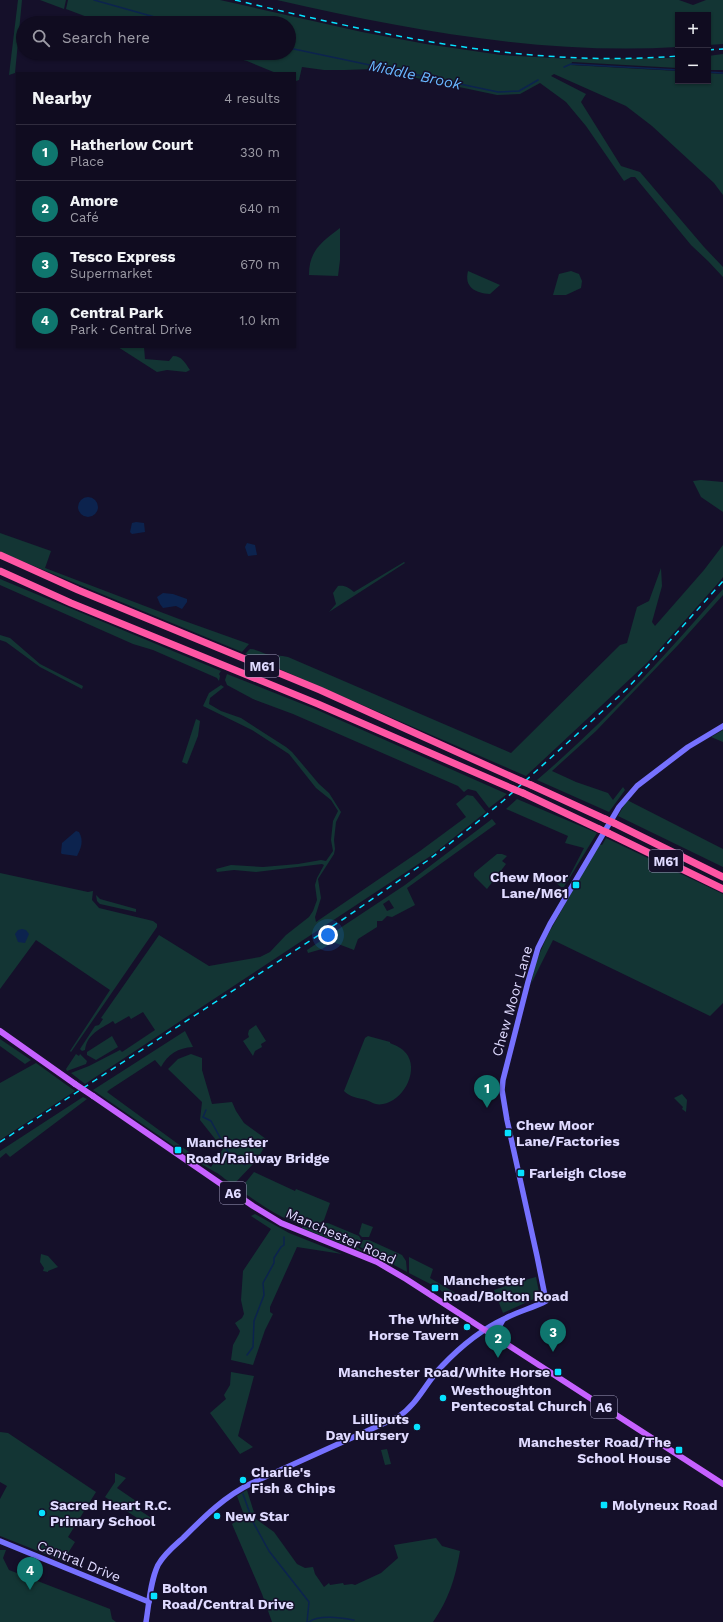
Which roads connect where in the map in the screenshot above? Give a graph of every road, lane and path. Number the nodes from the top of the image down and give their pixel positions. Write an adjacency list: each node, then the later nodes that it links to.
1 (0, 555): 4 (highway, M61, bridge)
2 (0, 571): 5 (highway, M61, bridge)
3 (723, 726): 7 (street, Chew Moor Lane)
4 (723, 877)
5 (723, 889)
6 (0, 1031): 8 (main road, Manchester Road / A6, bridge)
7 (504, 1318): 8 (street); 9 (street)
8 (485, 1329): 9 (main road, Manchester Road / A6); 12 (street)
9 (499, 1338): 10 (main road, Manchester Road / A6)
10 (723, 1484)
11 (0, 1541): 12 (street, Central Drive)
12 (149, 1602): 13 (street)
13 (146, 1622)

